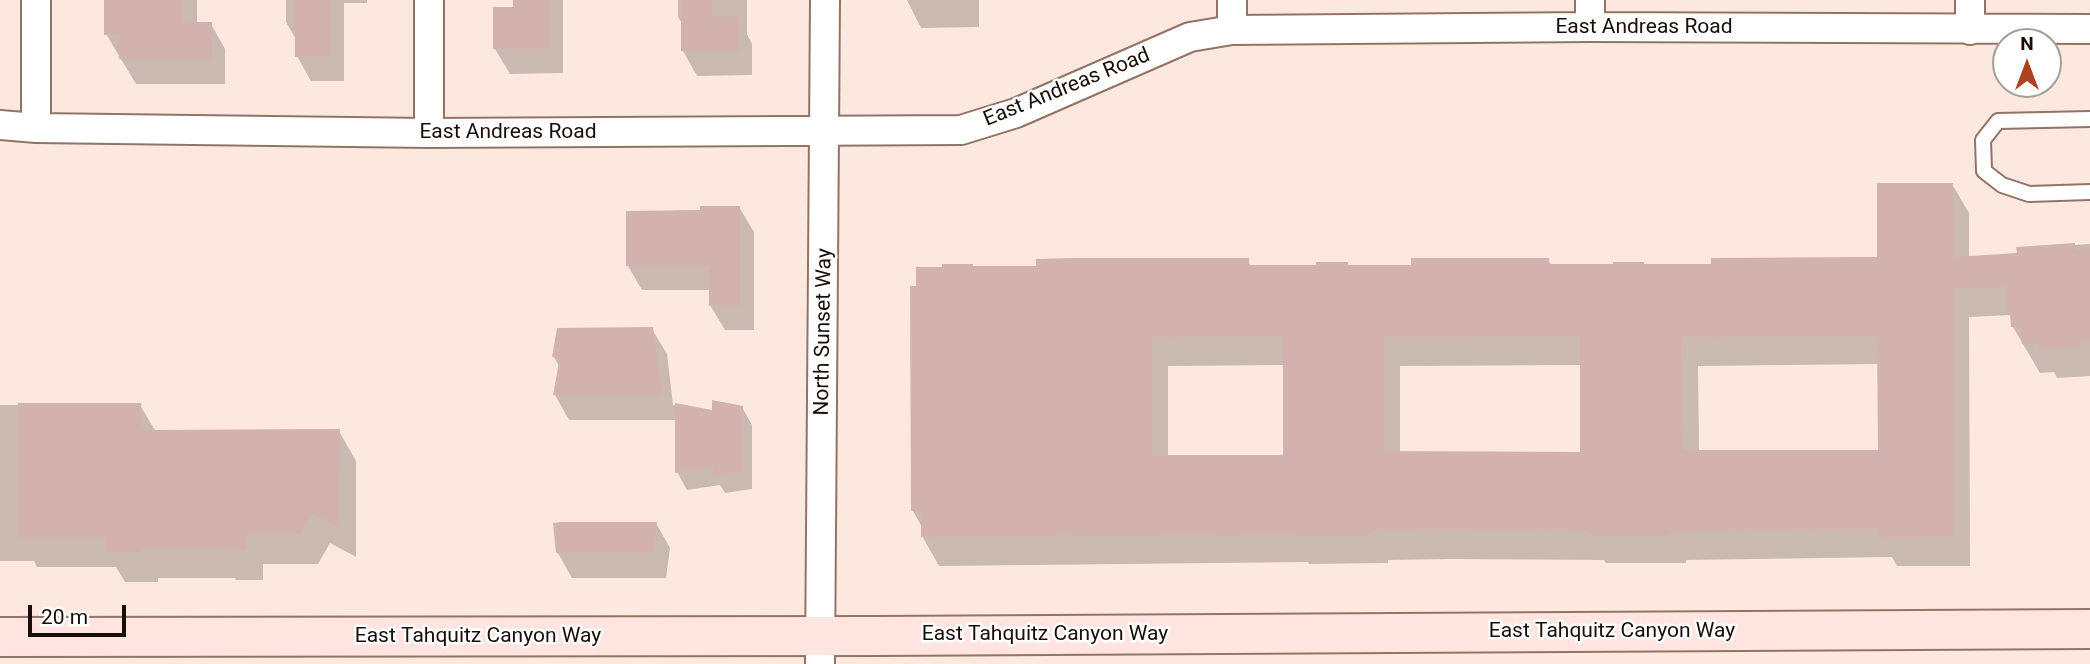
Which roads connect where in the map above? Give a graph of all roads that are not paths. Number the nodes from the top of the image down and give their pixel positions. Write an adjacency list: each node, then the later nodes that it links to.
1 (36, 0): 12 (street)
2 (429, 0): 14 (street)
3 (825, 0): 13 (street, North Sunset Way)
4 (1232, 0): 8 (street)
5 (1970, 0): 9 (street)
6 (1590, 14): 8 (street, East Andreas Road); 9 (street, East Andreas Road)
7 (2090, 29): 9 (street, East Andreas Road)
8 (1232, 30): 13 (street, East Andreas Road)
9 (1970, 30)
10 (2090, 119): 15 (lane)
11 (0, 125): 12 (street, East Andreas Road)
12 (36, 128): 14 (street, East Andreas Road)
13 (825, 131): 14 (street, East Andreas Road); 18 (street, North Sunset Way)
14 (429, 133)
15 (2090, 192)
16 (2090, 629): 18 (main road, East Tahquitz Canyon Way)
17 (0, 637): 18 (main road, East Tahquitz Canyon Way)
18 (820, 650)

